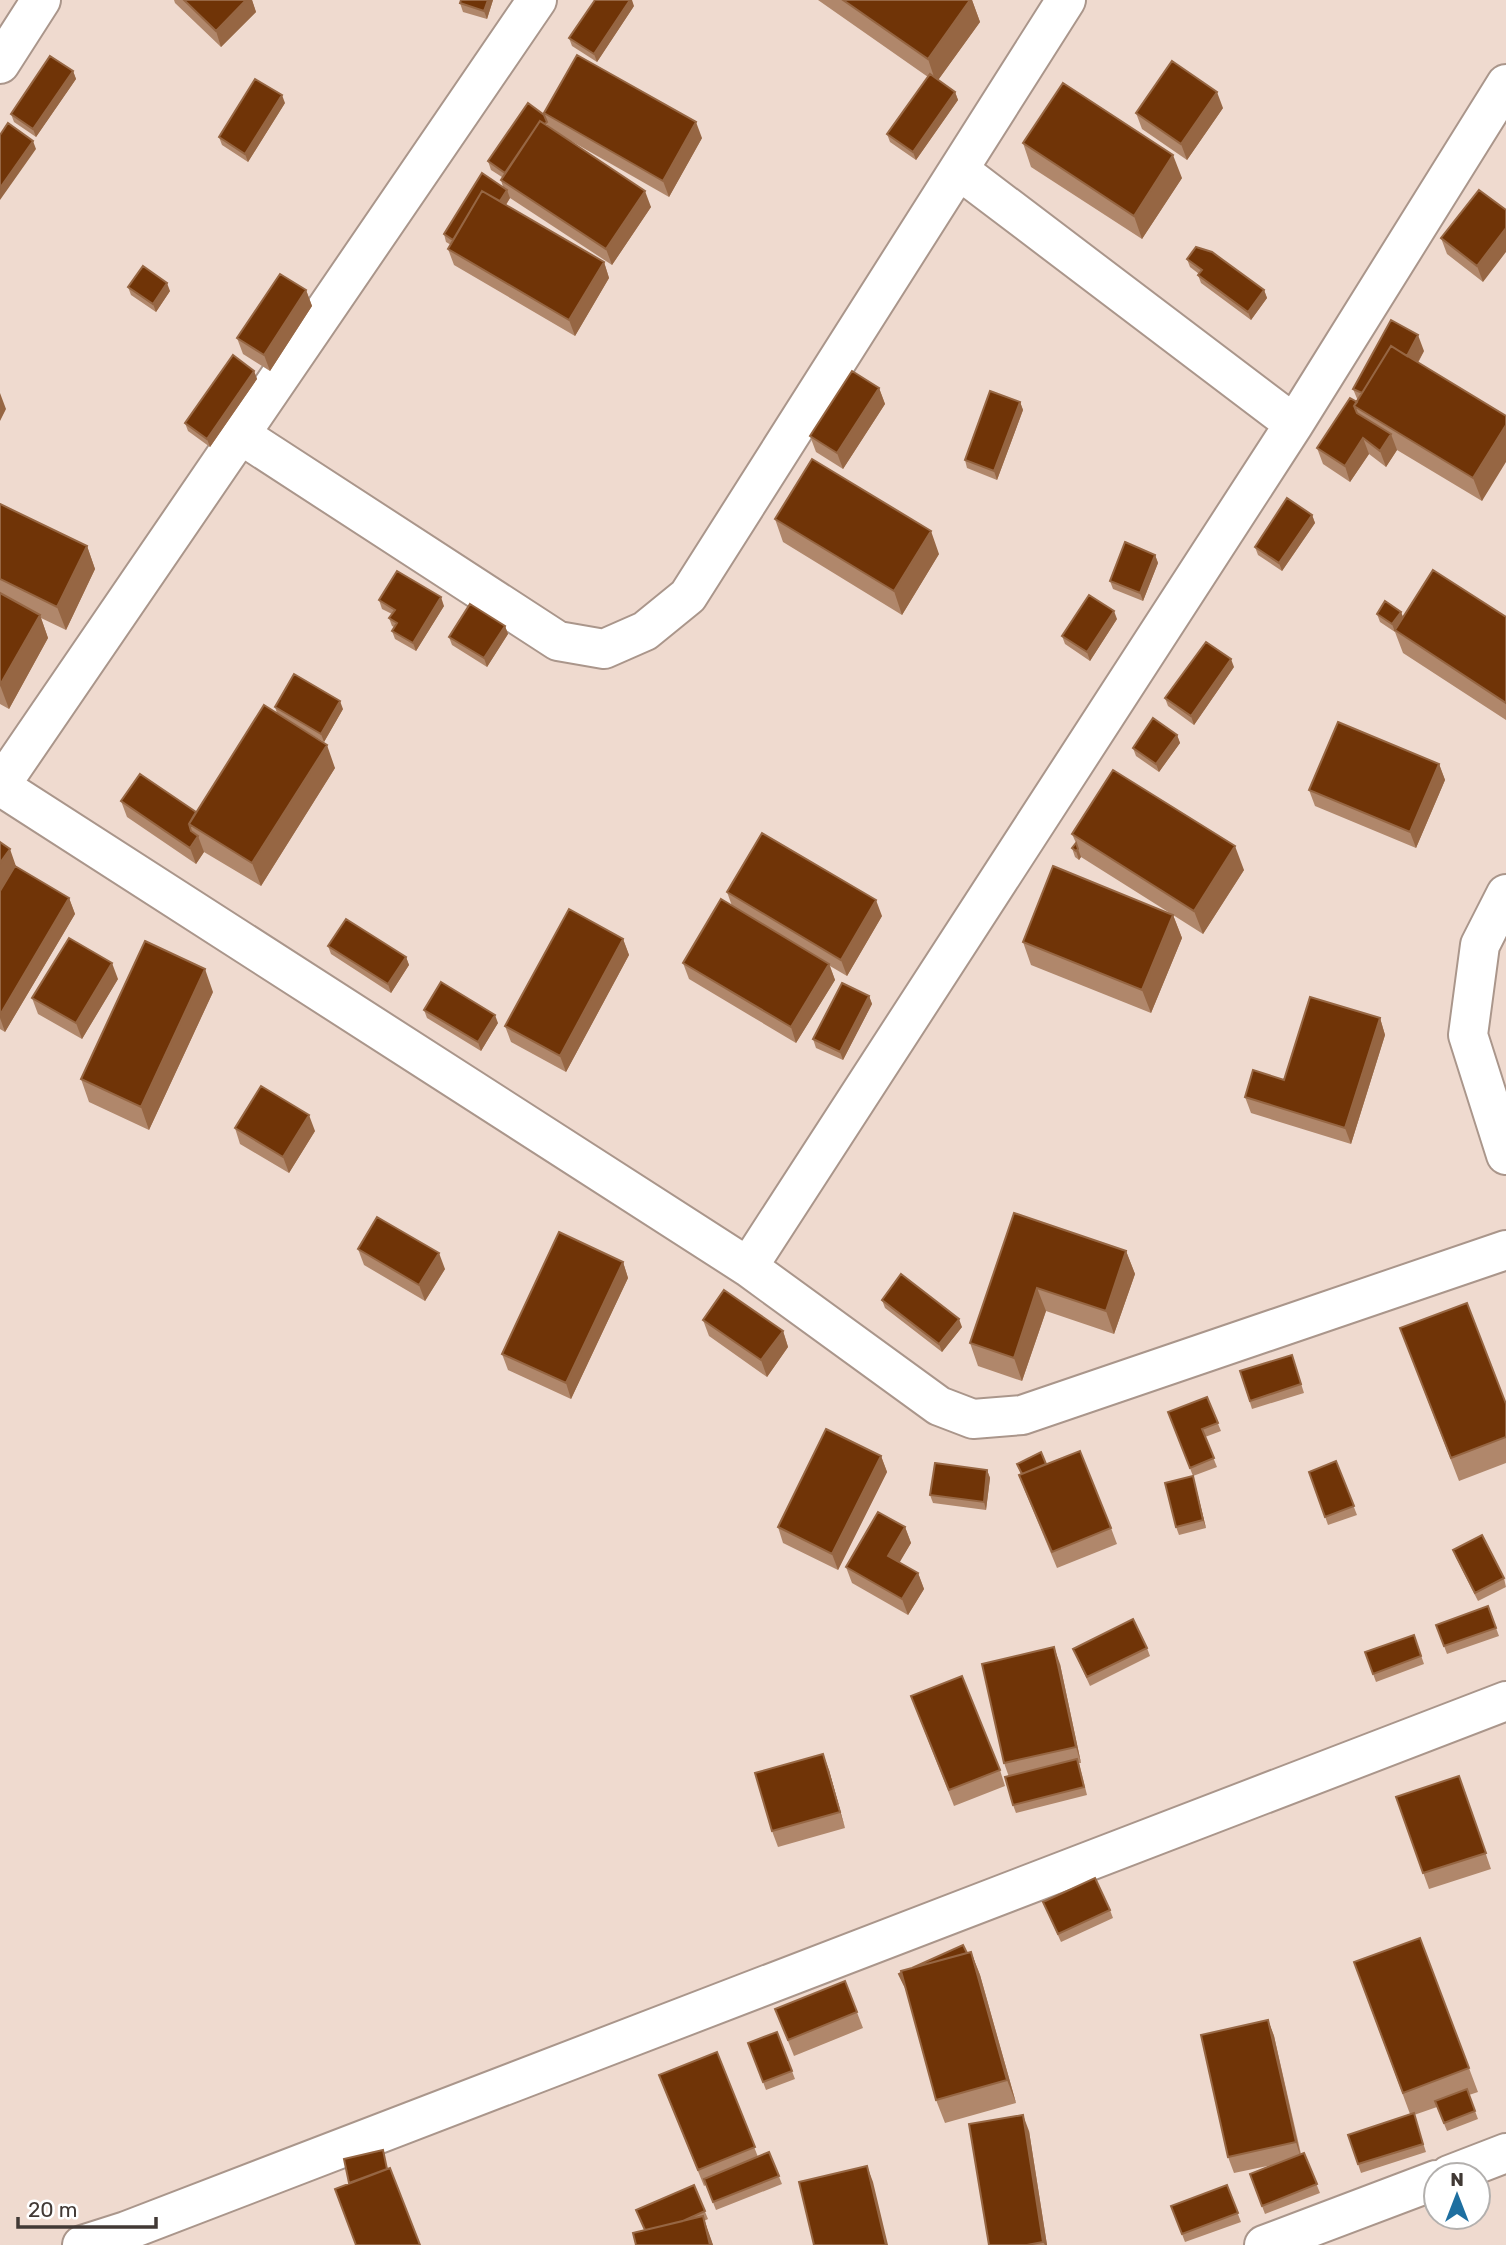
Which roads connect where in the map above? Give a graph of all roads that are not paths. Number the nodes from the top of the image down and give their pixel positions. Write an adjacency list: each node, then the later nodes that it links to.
1 (41, 0): 4 (street)
2 (537, 0): 8 (street)
3 (1066, 0): 6 (street)
4 (0, 64)
5 (1506, 84): 7 (street)
6 (959, 170): 7 (street); 8 (street)
7 (1294, 424): 12 (street)
8 (241, 435): 12 (street)
9 (1506, 894): 10 (street)
10 (1506, 1155)
11 (1506, 1250): 12 (street)
12 (748, 1267)
13 (1506, 1701): 17 (street)
14 (1506, 2153): 15 (street)
15 (1485, 2161)
16 (1422, 2185): 19 (street)
17 (129, 2238): 18 (street)
18 (82, 2245)
19 (1264, 2245)

